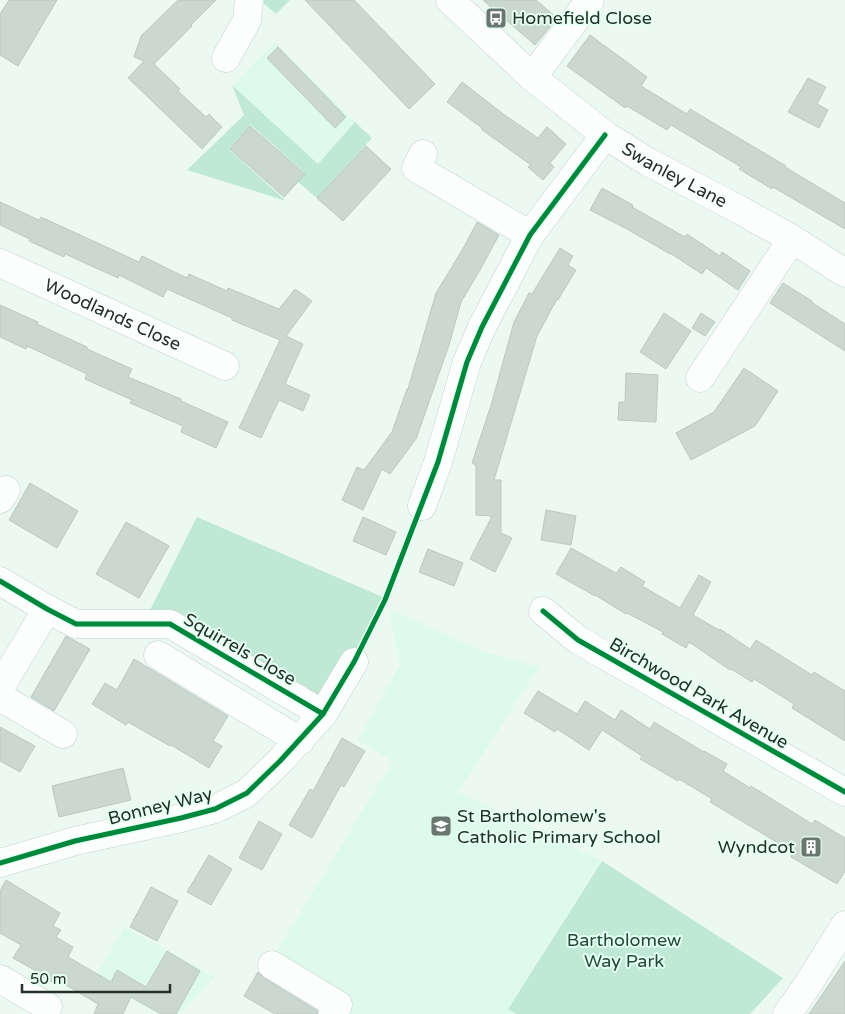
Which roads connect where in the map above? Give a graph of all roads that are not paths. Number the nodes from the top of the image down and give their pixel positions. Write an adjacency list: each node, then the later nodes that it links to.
1 (249, 0): 4 (street)
2 (450, 0): 5 (street, Swanley Lane)
3 (590, 0): 5 (street)
4 (226, 58)
5 (532, 77): 6 (street, Swanley Lane)
6 (605, 135): 8 (street); 9 (street, Swanley Lane)
7 (423, 154): 8 (street)
8 (530, 235): 14 (street)
9 (792, 239): 11 (street, Swanley Lane); 13 (street)
10 (0, 263): 12 (street, Woodlands Close)
11 (845, 272)
12 (225, 366)
13 (700, 378)
14 (422, 506)
15 (0, 580): 16 (street, Squirrels Close)
16 (47, 609): 20 (street); 22 (street, Squirrels Close)
17 (543, 611): 25 (street, Birchwood Park Avenue)
18 (158, 655): 24 (street)
19 (354, 662): 22 (street, Bonney Way)
20 (0, 688)
21 (0, 697): 23 (street)
22 (323, 714): 24 (street, Bonney Way)
23 (63, 734)
24 (300, 741): 26 (street, Bonney Way)
25 (845, 792)
26 (0, 863)
27 (845, 925): 32 (street)
28 (272, 965): 31 (street)
29 (0, 979): 30 (street)
30 (48, 1007)
31 (333, 1014)
32 (787, 1014)

